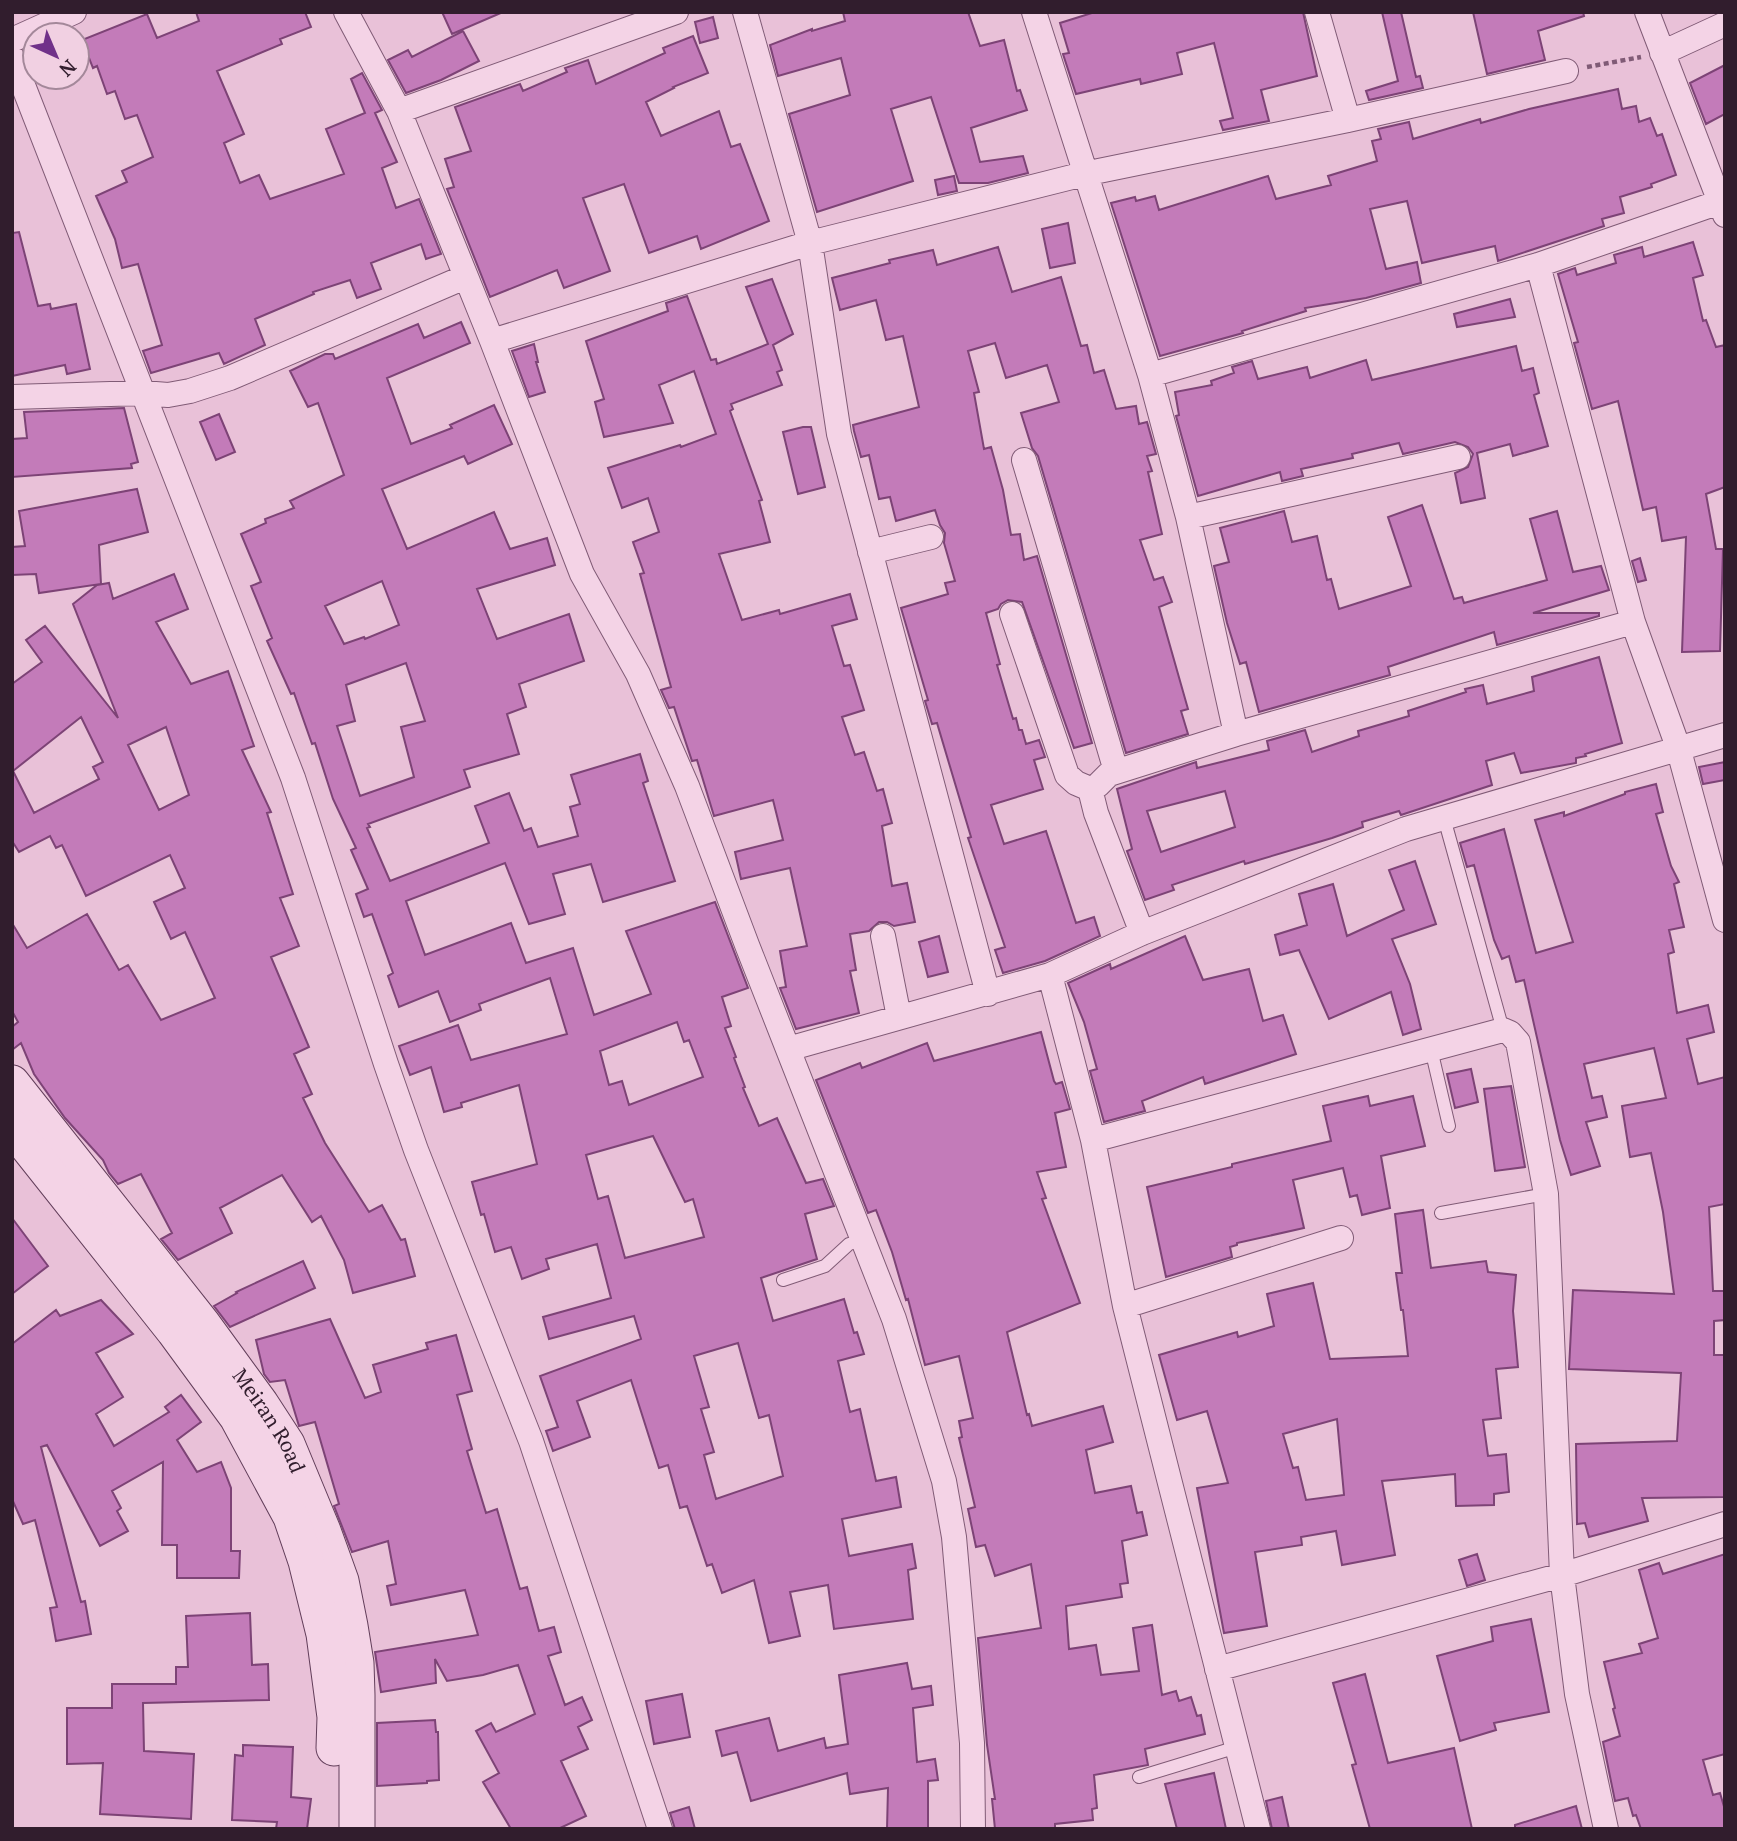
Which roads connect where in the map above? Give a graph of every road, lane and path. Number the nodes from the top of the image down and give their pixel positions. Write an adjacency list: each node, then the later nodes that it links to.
1 (74, 12): 9 (street)
2 (346, 12): 14 (street)
3 (676, 12): 14 (street)
4 (745, 12): 18 (street)
5 (1034, 12): 16 (street)
6 (1317, 12): 15 (street)
7 (1647, 12): 10 (street)
8 (1725, 24): 10 (street)
9 (12, 40)
10 (1662, 53): 12 (path); 17 (street)
11 (12, 58): 13 (street)
12 (1566, 71): 15 (street)
13 (17, 81): 23 (street)
14 (399, 111): 20 (street)
15 (1348, 120): 16 (street)
16 (1084, 174): 18 (street); 22 (street)
17 (1722, 209): 19 (street)
18 (810, 243): 21 (street); 29 (street)
19 (1538, 265): 22 (street); 31 (street)
20 (465, 277): 21 (street); 23 (street)
21 (492, 341): 45 (street)
22 (1150, 375): 27 (street)
23 (143, 393): 24 (street); 64 (street)
24 (12, 397)
25 (1458, 457): 27 (street)
26 (1024, 460): 35 (street)
27 (1188, 517): 32 (street)
28 (932, 537): 29 (street)
29 (870, 552): 42 (street)
30 (1012, 614): 36 (street)
31 (1633, 622): 32 (street); 34 (street)
32 (1236, 734): 35 (street)
33 (1725, 735): 34 (street)
34 (1678, 747): 37 (street); 38 (street)
35 (1116, 771): 36 (street)
36 (1090, 789): 39 (street)
37 (1444, 818): 39 (street); 44 (lane)
38 (1725, 920)
39 (1142, 933): 41 (street)
40 (883, 936): 43 (street)
41 (1050, 975): 42 (street); 50 (street)
42 (988, 994): 43 (street)
43 (899, 1017): 45 (street)
44 (1503, 1030): 46 (street); 51 (street)
45 (788, 1049): 54 (street)
46 (1431, 1049): 48 (lane); 50 (street)
47 (12, 1083): 63 (main road, Meiran Road)
48 (1450, 1126)
49 (12, 1127): 62 (main road, Meiran Road)
50 (1093, 1140): 56 (street)
51 (1546, 1194): 52 (lane); 58 (street)
52 (1441, 1213)
53 (1341, 1238): 56 (street)
54 (864, 1240): 55 (lane); 65 (street)
55 (783, 1280)
56 (1125, 1306): 59 (street)
57 (1725, 1524): 58 (street)
58 (1562, 1575): 59 (street); 67 (street)
59 (1216, 1669): 60 (street)
60 (1237, 1747): 61 (lane); 66 (street)
61 (1139, 1777)
62 (334, 1829)
63 (357, 1829)
64 (660, 1829)
65 (973, 1829)
66 (1258, 1829)
67 (1606, 1829)

